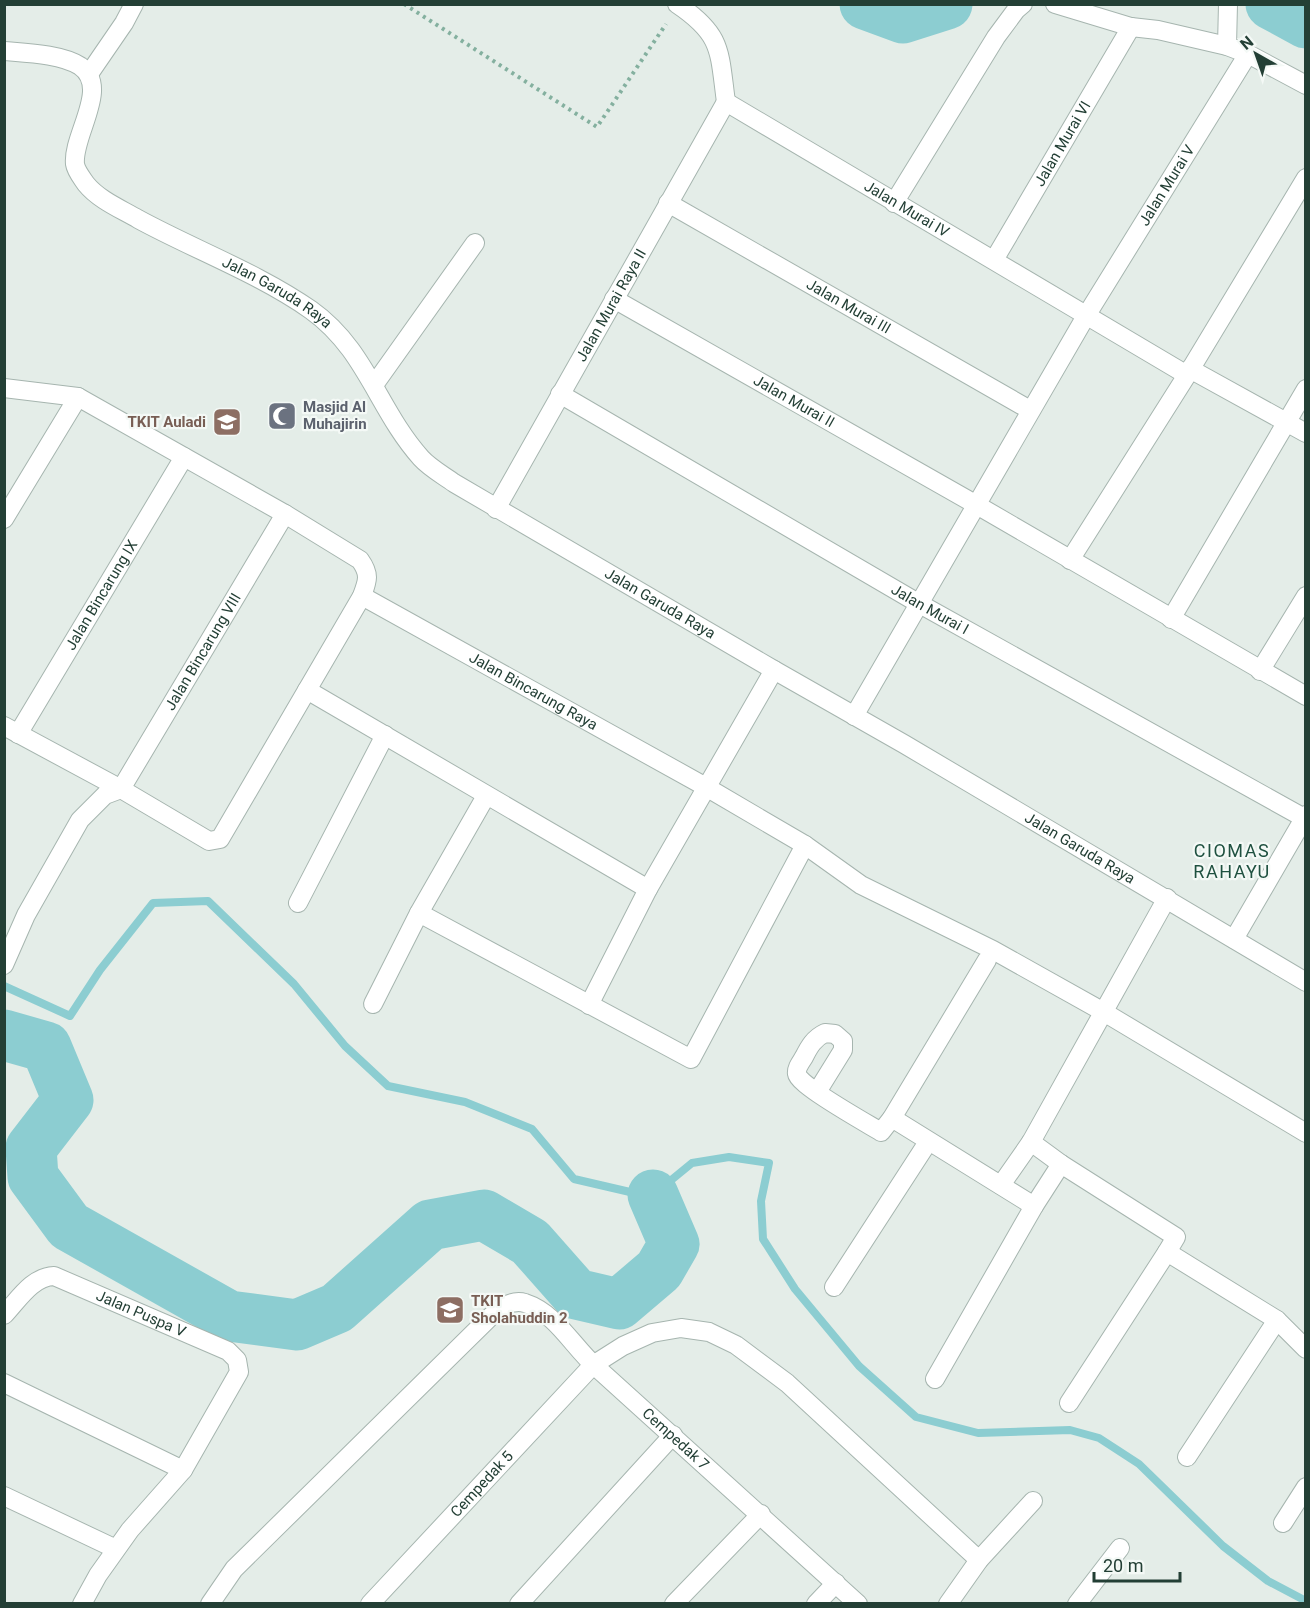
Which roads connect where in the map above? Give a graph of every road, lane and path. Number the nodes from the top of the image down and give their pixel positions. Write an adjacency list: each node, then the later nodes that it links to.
1 (134, 4): 11 (street)
2 (404, 4): 6 (path)
3 (1023, 4): 15 (street)
4 (1055, 4): 7 (street)
5 (1228, 4): 8 (street)
6 (678, 5): 13 (street)
7 (1131, 27): 8 (street); 18 (street, Jalan Murai VI)
8 (1227, 46): 10 (street)
9 (4, 51): 11 (street)
10 (1248, 54): 12 (street); 20 (street, Jalan Murai V)
11 (89, 74): 22 (street, Jalan Garuda Raya)
12 (1305, 85)
13 (726, 102): 15 (street, Jalan Murai IV); 16 (street, Jalan Murai Raya II)
14 (1305, 178): 21 (street)
15 (894, 203): 18 (street, Jalan Murai IV)
16 (668, 204): 19 (street, Jalan Murai Raya II); 27 (street, Jalan Murai III)
17 (475, 243): 22 (street)
18 (994, 260): 20 (street, Jalan Murai IV)
19 (614, 299): 25 (street, Jalan Murai Raya II); 32 (street, Jalan Murai II)
20 (1086, 316): 21 (street, Jalan Murai IV); 27 (street, Jalan Murai V)
21 (1189, 372): 28 (street, Jalan Murai IV); 36 (street)
22 (374, 386): 33 (street, Jalan Garuda Raya)
23 (4, 388): 26 (street)
24 (1305, 389): 28 (street)
25 (560, 394): 33 (street, Jalan Murai Raya II); 39 (street, Jalan Murai I)
26 (78, 398): 30 (street); 31 (street)
27 (1030, 410): 32 (street, Jalan Murai V)
28 (1286, 422): 29 (street, Jalan Murai IV); 40 (street)
29 (1305, 433)
30 (184, 457): 34 (street); 46 (street, Jalan Bincarung IX)
31 (11, 497): 35 (street)
32 (975, 504): 36 (street, Jalan Murai II); 39 (street, Jalan Murai V)
33 (496, 509): 41 (street, Jalan Garuda Raya)
34 (285, 514): 37 (street); 49 (street, Jalan Bincarung VIII)
35 (4, 519)
36 (1070, 560): 40 (street, Jalan Murai II)
37 (362, 596): 43 (street); 48 (street, Jalan Bincarung Raya)
38 (1305, 596): 42 (street)
39 (918, 603): 45 (street, Jalan Murai V); 51 (street, Jalan Murai I)
40 (1171, 619): 42 (street, Jalan Murai II)
41 (774, 670): 45 (street, Jalan Garuda Raya); 48 (street)
42 (1260, 671): 44 (street, Jalan Murai II)
43 (307, 690): 47 (street); 49 (street)
44 (1305, 696)
45 (854, 716): 54 (street, Jalan Garuda Raya)
46 (11, 730): 49 (street)
47 (385, 735): 50 (street); 55 (street)
48 (706, 787): 52 (street, Jalan Bincarung Raya); 53 (street)
49 (121, 789): 59 (street)
50 (486, 796): 53 (street); 56 (street)
51 (1305, 817): 57 (street)
52 (805, 845): 62 (street); 63 (street, Jalan Bincarung Raya)
53 (648, 889): 62 (street)
54 (1167, 898): 57 (street, Jalan Garuda Raya); 63 (street)
55 (298, 903)
56 (419, 913): 61 (street); 62 (street)
57 (1234, 939): 60 (street, Jalan Garuda Raya)
58 (987, 960): 65 (street)
59 (4, 964)
60 (1305, 982)
61 (373, 1004)
62 (589, 1005)
63 (1102, 1011): 66 (street, Jalan Bincarung Raya); 68 (street)
64 (817, 1092): 65 (street)
65 (892, 1118): 67 (street)
66 (1305, 1133)
67 (928, 1142): 70 (street); 73 (street)
68 (1031, 1142): 69 (street); 70 (street)
69 (1061, 1164): 71 (street); 72 (street)
70 (1001, 1185): 71 (street)
71 (1034, 1206): 78 (street)
72 (1167, 1252): 75 (street); 80 (street)
73 (834, 1287)
74 (4, 1315): 83 (street, Jalan Puspa V)
75 (1277, 1320): 76 (street); 82 (street)
76 (1305, 1349)
77 (593, 1365): 81 (street, Cempedak 7); 91 (street, Cempedak 5); 93 (street, Cempedak 7); 95 (street, Cempedak 5)
78 (935, 1378)
79 (4, 1383): 83 (street)
80 (1069, 1403)
81 (673, 1435): 87 (street, Cempedak 7); 96 (street)
82 (1187, 1457)
83 (183, 1470): 90 (street)
84 (1305, 1487): 88 (street)
85 (4, 1496): 90 (street)
86 (1033, 1501): 91 (street)
87 (761, 1514): 92 (street, Cempedak 7); 97 (street)
88 (1283, 1523)
89 (1120, 1548): 101 (street)
90 (116, 1549): 94 (street)
91 (979, 1560): 100 (street)
92 (836, 1583): 98 (street); 99 (street, Cempedak 7)
93 (218, 1600)
94 (82, 1604)
95 (370, 1604)
96 (519, 1604)
97 (674, 1604)
98 (816, 1604)
99 (858, 1604)
100 (948, 1604)
101 (1077, 1604)

